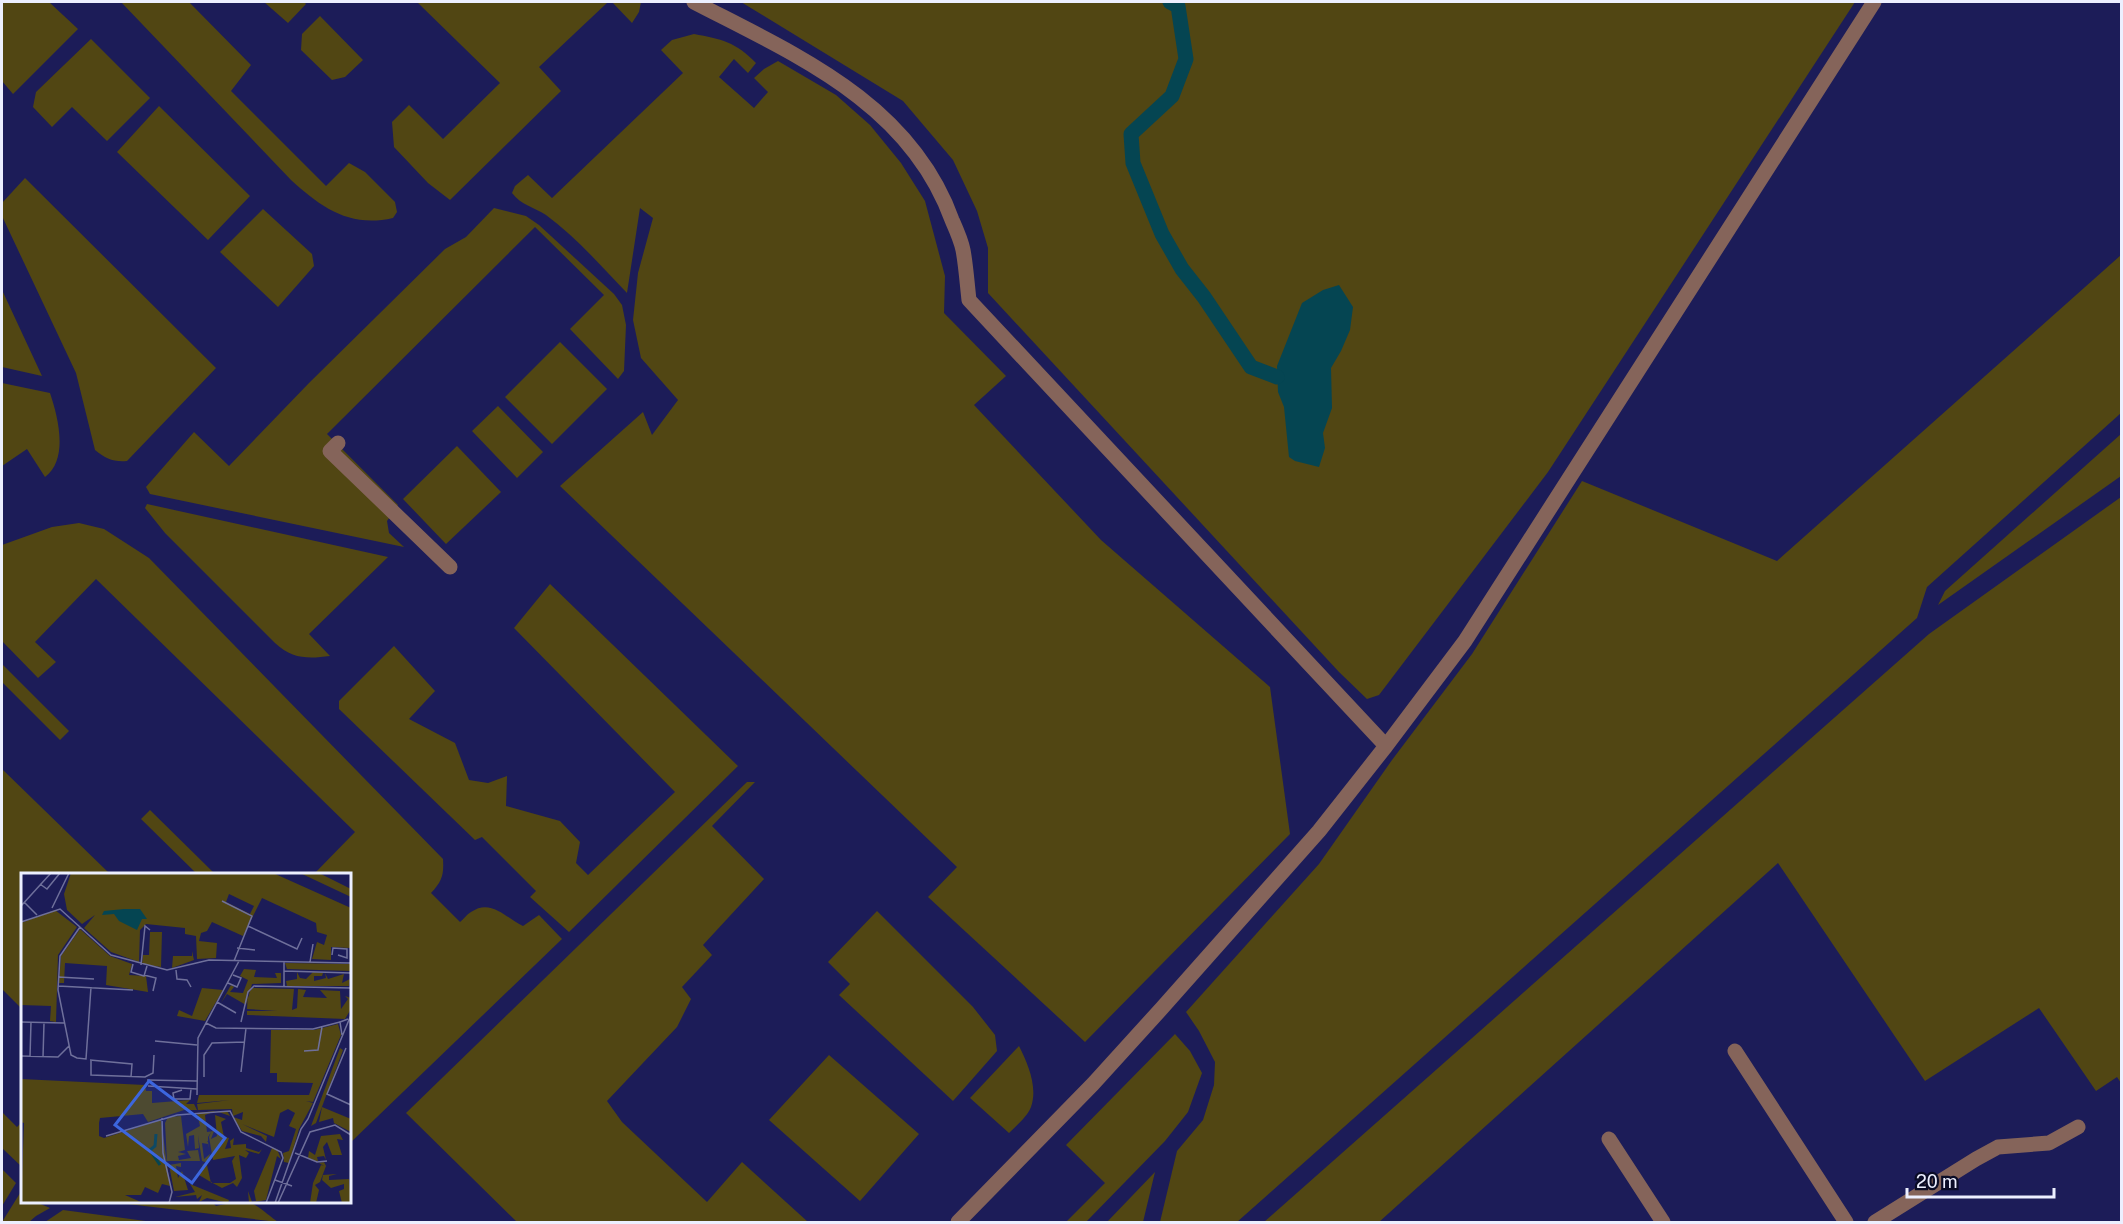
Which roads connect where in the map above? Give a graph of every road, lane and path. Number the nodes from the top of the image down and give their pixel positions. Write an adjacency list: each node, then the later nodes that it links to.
1 (694, 2): 5 (street)
2 (1875, 2): 5 (street)
3 (338, 443): 4 (street)
4 (450, 567)
5 (1386, 746): 9 (street)
6 (1736, 1051): 11 (street)
7 (2078, 1127): 12 (street)
8 (1609, 1139): 10 (street)
9 (958, 1222)
10 (1663, 1222)
11 (1846, 1222)
12 (1875, 1222)

